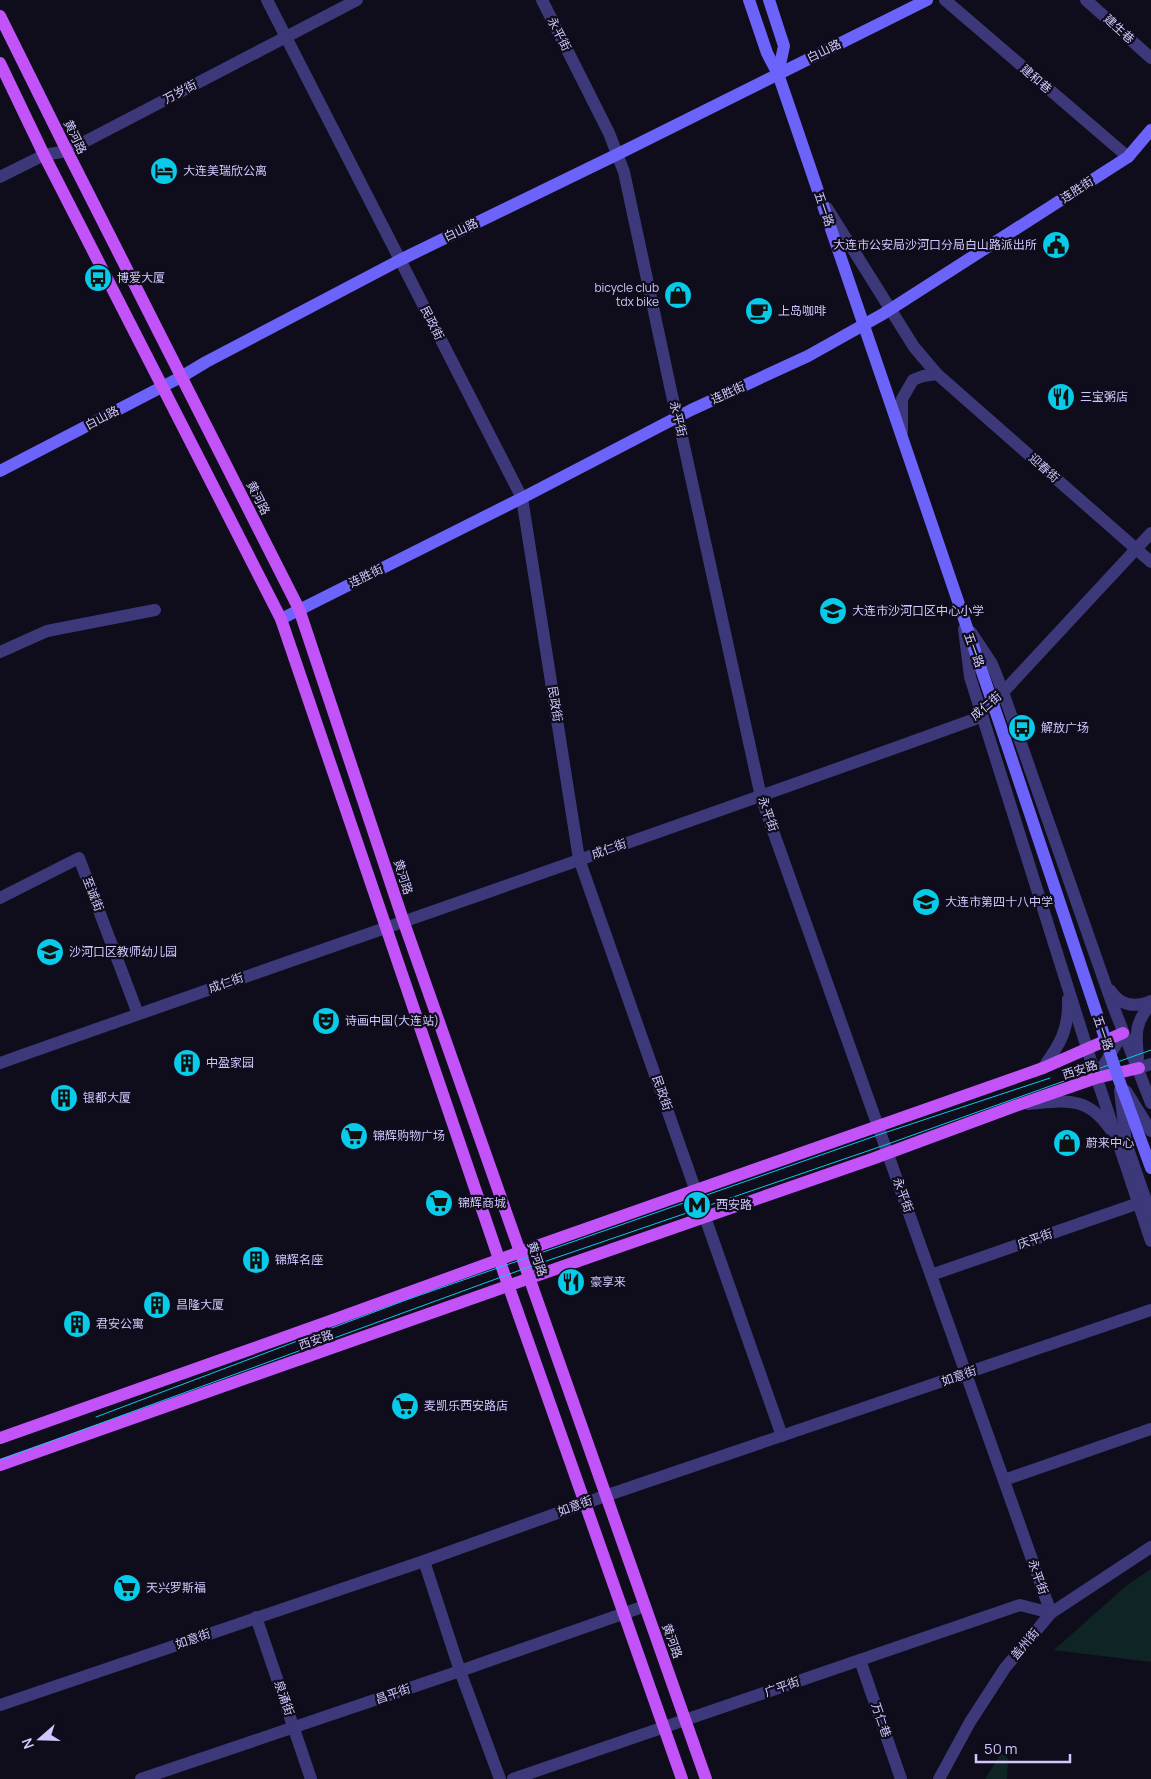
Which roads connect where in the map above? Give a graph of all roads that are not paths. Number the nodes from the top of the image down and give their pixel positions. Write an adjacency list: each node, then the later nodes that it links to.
1 (267, 0): 10 (street, 民政街)
2 (357, 0): 10 (street, 万岁街)
3 (542, 0): 17 (street, 永平街)
4 (749, 0): 13 (main road, 五一路)
5 (769, 0): 13 (main road)
6 (927, 0): 13 (main road, 白山路)
7 (945, 0): 18 (street, 建和巷)
8 (1086, 0): 11 (street, 建生巷)
9 (0, 16): 15 (main road, 黄河路)
10 (286, 37): 15 (street, 万岁街); 21 (street, 民政街)
11 (1151, 58)
12 (0, 64): 16 (main road)
13 (778, 74): 17 (main road, 白山路); 20 (main road, 五一路)
14 (1151, 130): 18 (main road, 连胜街)
15 (67, 151): 16 (street, 万岁街); 25 (main road, 黄河路)
16 (44, 154): 19 (street, 万岁街); 26 (main road)
17 (618, 154): 21 (main road, 白山路); 27 (street, 永平街)
18 (1128, 157): 22 (main road, 连胜街)
19 (0, 176)
20 (820, 197): 22 (street, 迎春街); 23 (main road, 五一路)
21 (400, 260): 25 (main road, 白山路); 30 (street, 民政街)
22 (890, 310): 23 (main road, 连胜街); 24 (street, 迎春街)
23 (863, 324): 27 (main road, 连胜街); 28 (main road, 五一路)
24 (937, 374): 28 (street); 32 (street, 迎春街)
25 (181, 377): 26 (main road, 白山路); 34 (main road, 黄河路)
26 (163, 386): 29 (main road, 白山路); 36 (main road)
27 (677, 417): 30 (main road, 连胜街); 42 (street, 永平街)
28 (902, 437): 37 (main road, 五一路)
29 (0, 471)
30 (522, 498): 34 (main road, 连胜街); 43 (street, 民政街)
31 (1151, 533): 32 (street, 成仁街)
32 (1136, 550): 33 (street, 迎春街); 39 (street, 成仁街)
33 (1151, 562)
34 (299, 609): 36 (main road, 连胜街); 45 (main road, 黄河路)
35 (155, 610): 38 (street)
36 (281, 619): 46 (main road)
37 (964, 621): 39 (street); 40 (main road, 五一路); 41 (street)
38 (0, 652)
39 (1003, 692): 40 (street, 成仁街); 48 (street)
40 (993, 703): 41 (street, 成仁街); 60 (main road, 五一路, bridge)
41 (982, 711): 42 (street, 成仁街); 47 (street)
42 (761, 797): 43 (street, 成仁街); 63 (street, 永平街)
43 (579, 859): 45 (street, 成仁街); 68 (street, 民政街)
44 (0, 898): 50 (street, 至诚街)
45 (402, 920): 46 (street, 成仁街); 73 (main road, 黄河路)
46 (384, 927): 50 (street, 成仁街); 74 (main road)
47 (1064, 977): 54 (street); 57 (street)
48 (1106, 984): 49 (street); 53 (street)
49 (1151, 1002): 52 (street)
50 (138, 1014): 55 (street, 成仁街)
51 (1151, 1022): 52 (street)
52 (1136, 1028): 53 (street); 58 (street)
53 (1123, 1033): 54 (main road, 西安路); 58 (street); 59 (street)
54 (1087, 1048): 57 (main road, 西安路); 59 (street)
55 (0, 1063)
56 (1151, 1064): 58 (street, 西安路)
57 (1043, 1068): 63 (main road, 西安路)
58 (1139, 1068): 59 (main road, 西安路); 61 (street)
59 (1096, 1078): 62 (main road, 西安路); 65 (street)
60 (1119, 1080): 64 (street, bridge); 67 (main road, 五一路, bridge); 70 (street, bridge)
61 (1151, 1103)
62 (1016, 1106): 65 (street); 66 (main road, 西安路)
63 (878, 1126): 66 (street, 永平街); 68 (main road, 西安路)
64 (1151, 1131)
65 (1117, 1139): 69 (street)
66 (888, 1153): 71 (main road, 西安路); 75 (street, 永平街)
67 (1151, 1168)
68 (696, 1190): 71 (street, 民政街); 73 (main road, 西安路)
69 (1138, 1203): 72 (street); 75 (street, 庆平街)
70 (1151, 1215)
71 (705, 1216): 76 (main road, 西安路); 81 (street, 民政街)
72 (1151, 1241)
73 (520, 1252): 74 (main road, 西安路); 76 (main road, 黄河路)
74 (499, 1260): 77 (main road); 82 (main road, 西安路)
75 (931, 1276): 79 (street, 永平街)
76 (529, 1278): 77 (main road, 西安路); 85 (main road, 黄河路)
77 (508, 1285): 83 (main road, 西安路); 86 (main road)
78 (1151, 1310): 79 (street, 如意街)
79 (966, 1374): 81 (street, 如意街); 84 (street, 永平街)
80 (1151, 1429): 84 (street)
81 (782, 1436): 85 (street, 如意街)
82 (0, 1438)
83 (0, 1465)
84 (1004, 1480): 91 (street, 永平街)
85 (605, 1496): 86 (street, 如意街); 89 (main road, 黄河路)
86 (585, 1503): 88 (street, 如意街); 90 (main road)
87 (1151, 1546): 91 (street, 盖州街)
88 (424, 1560): 92 (street, 如意街); 94 (street)
89 (645, 1606): 90 (street, 昌平街); 96 (main road, 黄河路)
90 (624, 1613): 94 (street, 昌平街); 98 (main road)
91 (1051, 1614): 93 (street, 广平街); 106 (street, 盖州街)
92 (256, 1617): 95 (street, 如意街); 97 (street, 泉涌街)
93 (860, 1660): 96 (street, 广平街); 105 (street, 万仁巷)
94 (460, 1671): 97 (street, 昌平街); 101 (street)
95 (0, 1705)
96 (686, 1720): 98 (street, 广平街); 104 (main road, 黄河路)
97 (293, 1727): 99 (street, 昌平街); 100 (street, 泉涌街)
98 (664, 1728): 102 (street, 广平街); 103 (main road)
99 (141, 1779)
100 (311, 1779)
101 (500, 1779)
102 (513, 1779)
103 (682, 1779)
104 (706, 1779)
105 (901, 1779)
106 (939, 1779)

